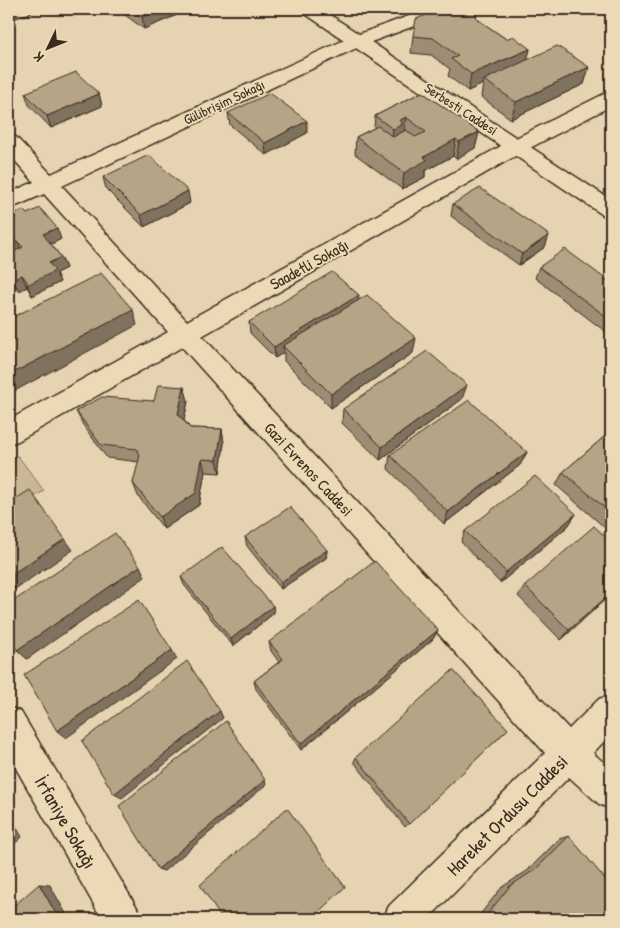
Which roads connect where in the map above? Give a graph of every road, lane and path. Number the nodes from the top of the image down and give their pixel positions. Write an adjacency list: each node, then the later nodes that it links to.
1 (23, 9): 4 (street)
2 (310, 9): 5 (street, Serbesti Caddesi)
3 (443, 9): 5 (street, Gülibrişim Sokağı)
4 (9, 14)
5 (357, 41): 8 (street, Serbesti Caddesi); 9 (street, Gülibrişim Sokağı)
6 (611, 98): 8 (street, Saadetli Sokağı)
7 (9, 142): 9 (street, Gazi Evrenos Caddesi)
8 (518, 146): 11 (street, Serbesti Caddesi); 12 (street, Saadetli Sokağı)
9 (48, 184): 10 (street, Gülibrişim Sokağı); 12 (street, Gazi Evrenos Caddesi)
10 (9, 202)
11 (611, 210)
12 (185, 334): 13 (street, Saadetli Sokağı); 16 (street, Gazi Evrenos Caddesi)
13 (9, 433)
14 (611, 711): 16 (street, Hareket Ordusu Caddesi)
15 (9, 724): 18 (street, İrfaniye Sokağı)
16 (568, 753): 17 (street, Gazi Evrenos Caddesi); 19 (street, Hareket Ordusu Caddesi)
17 (611, 792)
18 (123, 919)
19 (402, 919)

